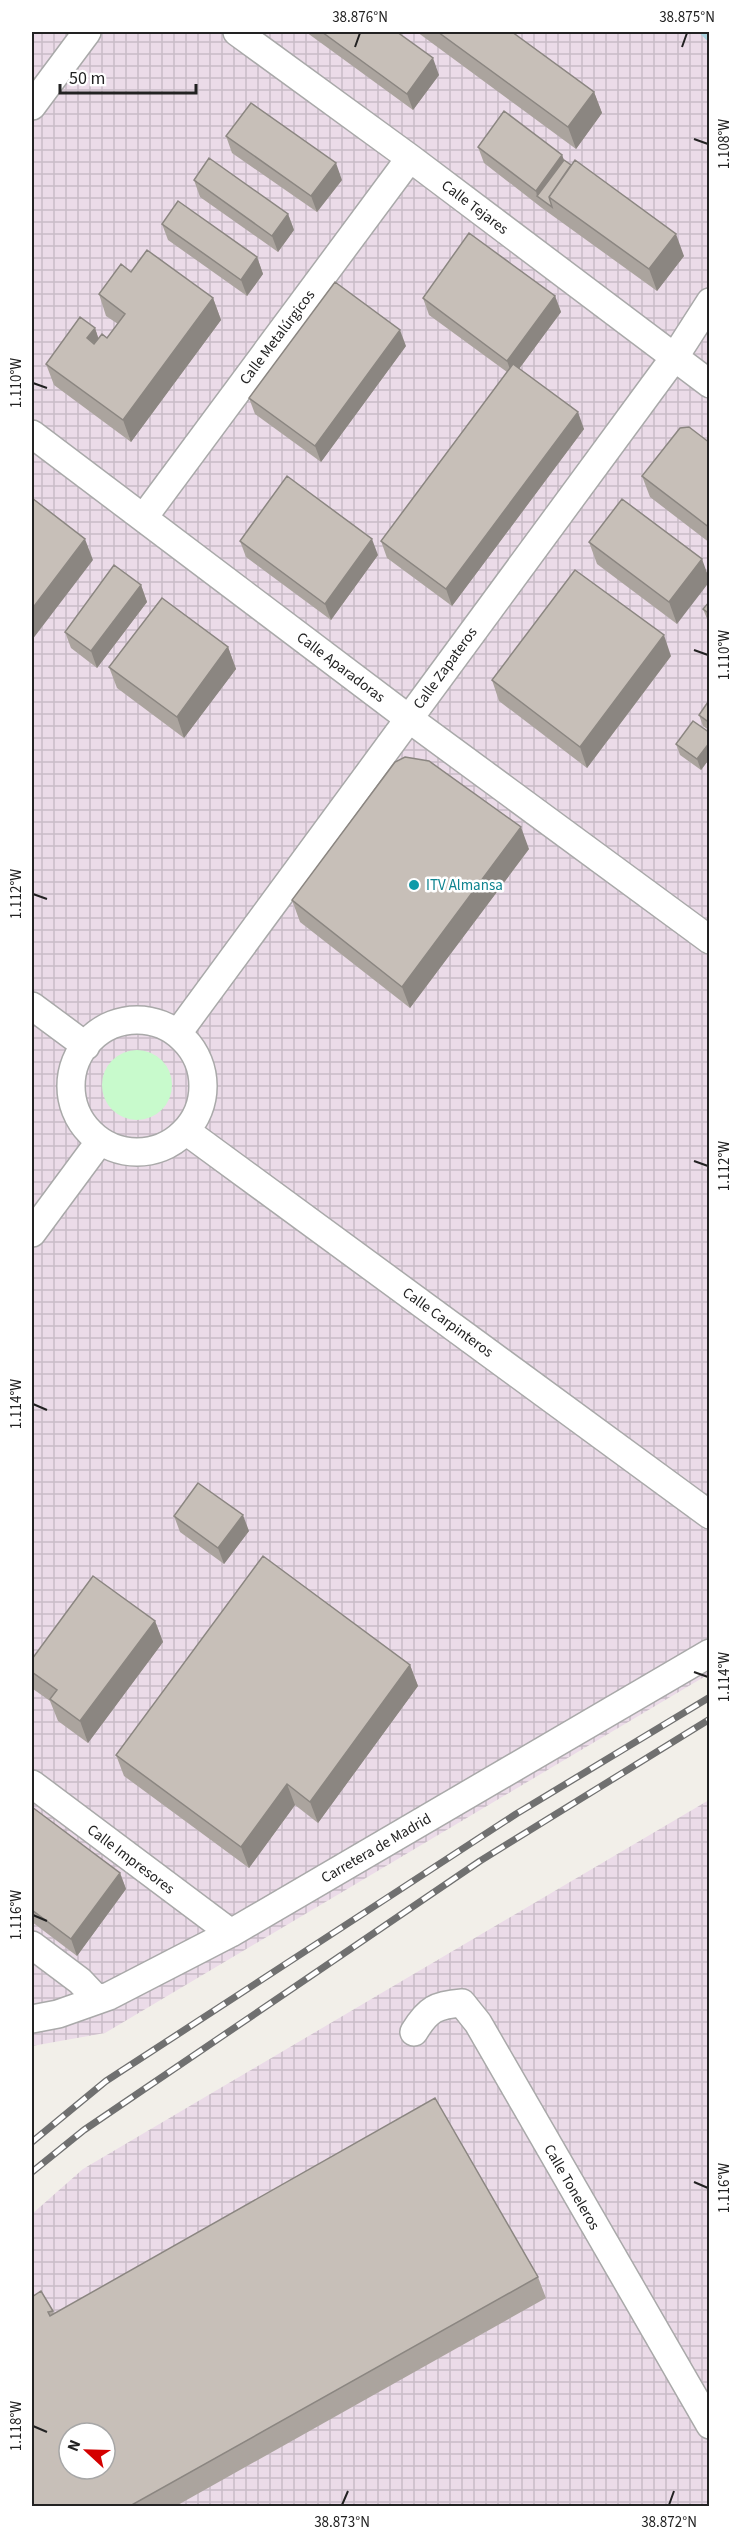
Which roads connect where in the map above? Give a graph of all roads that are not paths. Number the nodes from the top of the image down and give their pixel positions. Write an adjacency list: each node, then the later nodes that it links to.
1 (87, 32): 3 (street)
2 (237, 32): 4 (street, Calle Tejares)
3 (32, 106)
4 (410, 158): 6 (street, Calle Tejares); 9 (street, Calle Metalúrgicos)
5 (710, 302): 6 (street, Calle Zapateros)
6 (674, 358): 7 (street, Calle Tejares); 10 (street, Calle Zapateros)
7 (710, 384)
8 (32, 434): 9 (street, Calle Aparadoras)
9 (144, 517): 10 (street, Calle Aparadoras)
10 (408, 718): 11 (street, Calle Aparadoras); 13 (street, Calle Zapateros)
11 (710, 940)
12 (32, 1006): 14 (street)
13 (178, 1033): 14 (street); 15 (street)
14 (86, 1046): 16 (street)
15 (186, 1131): 16 (street); 18 (street, Calle Carpinteros)
16 (100, 1141): 17 (street)
17 (32, 1233)
18 (710, 1515)
19 (710, 1653): 21 (street, Carretera de Madrid)
20 (32, 1784): 21 (street, Calle Impresores)
21 (231, 1933): 23 (street, Carretera de Madrid)
22 (32, 1945): 23 (street)
23 (98, 2000): 24 (street, Carretera de Madrid)
24 (32, 2019)
25 (414, 2032): 26 (street, Calle Toneleros)
26 (710, 2425)

